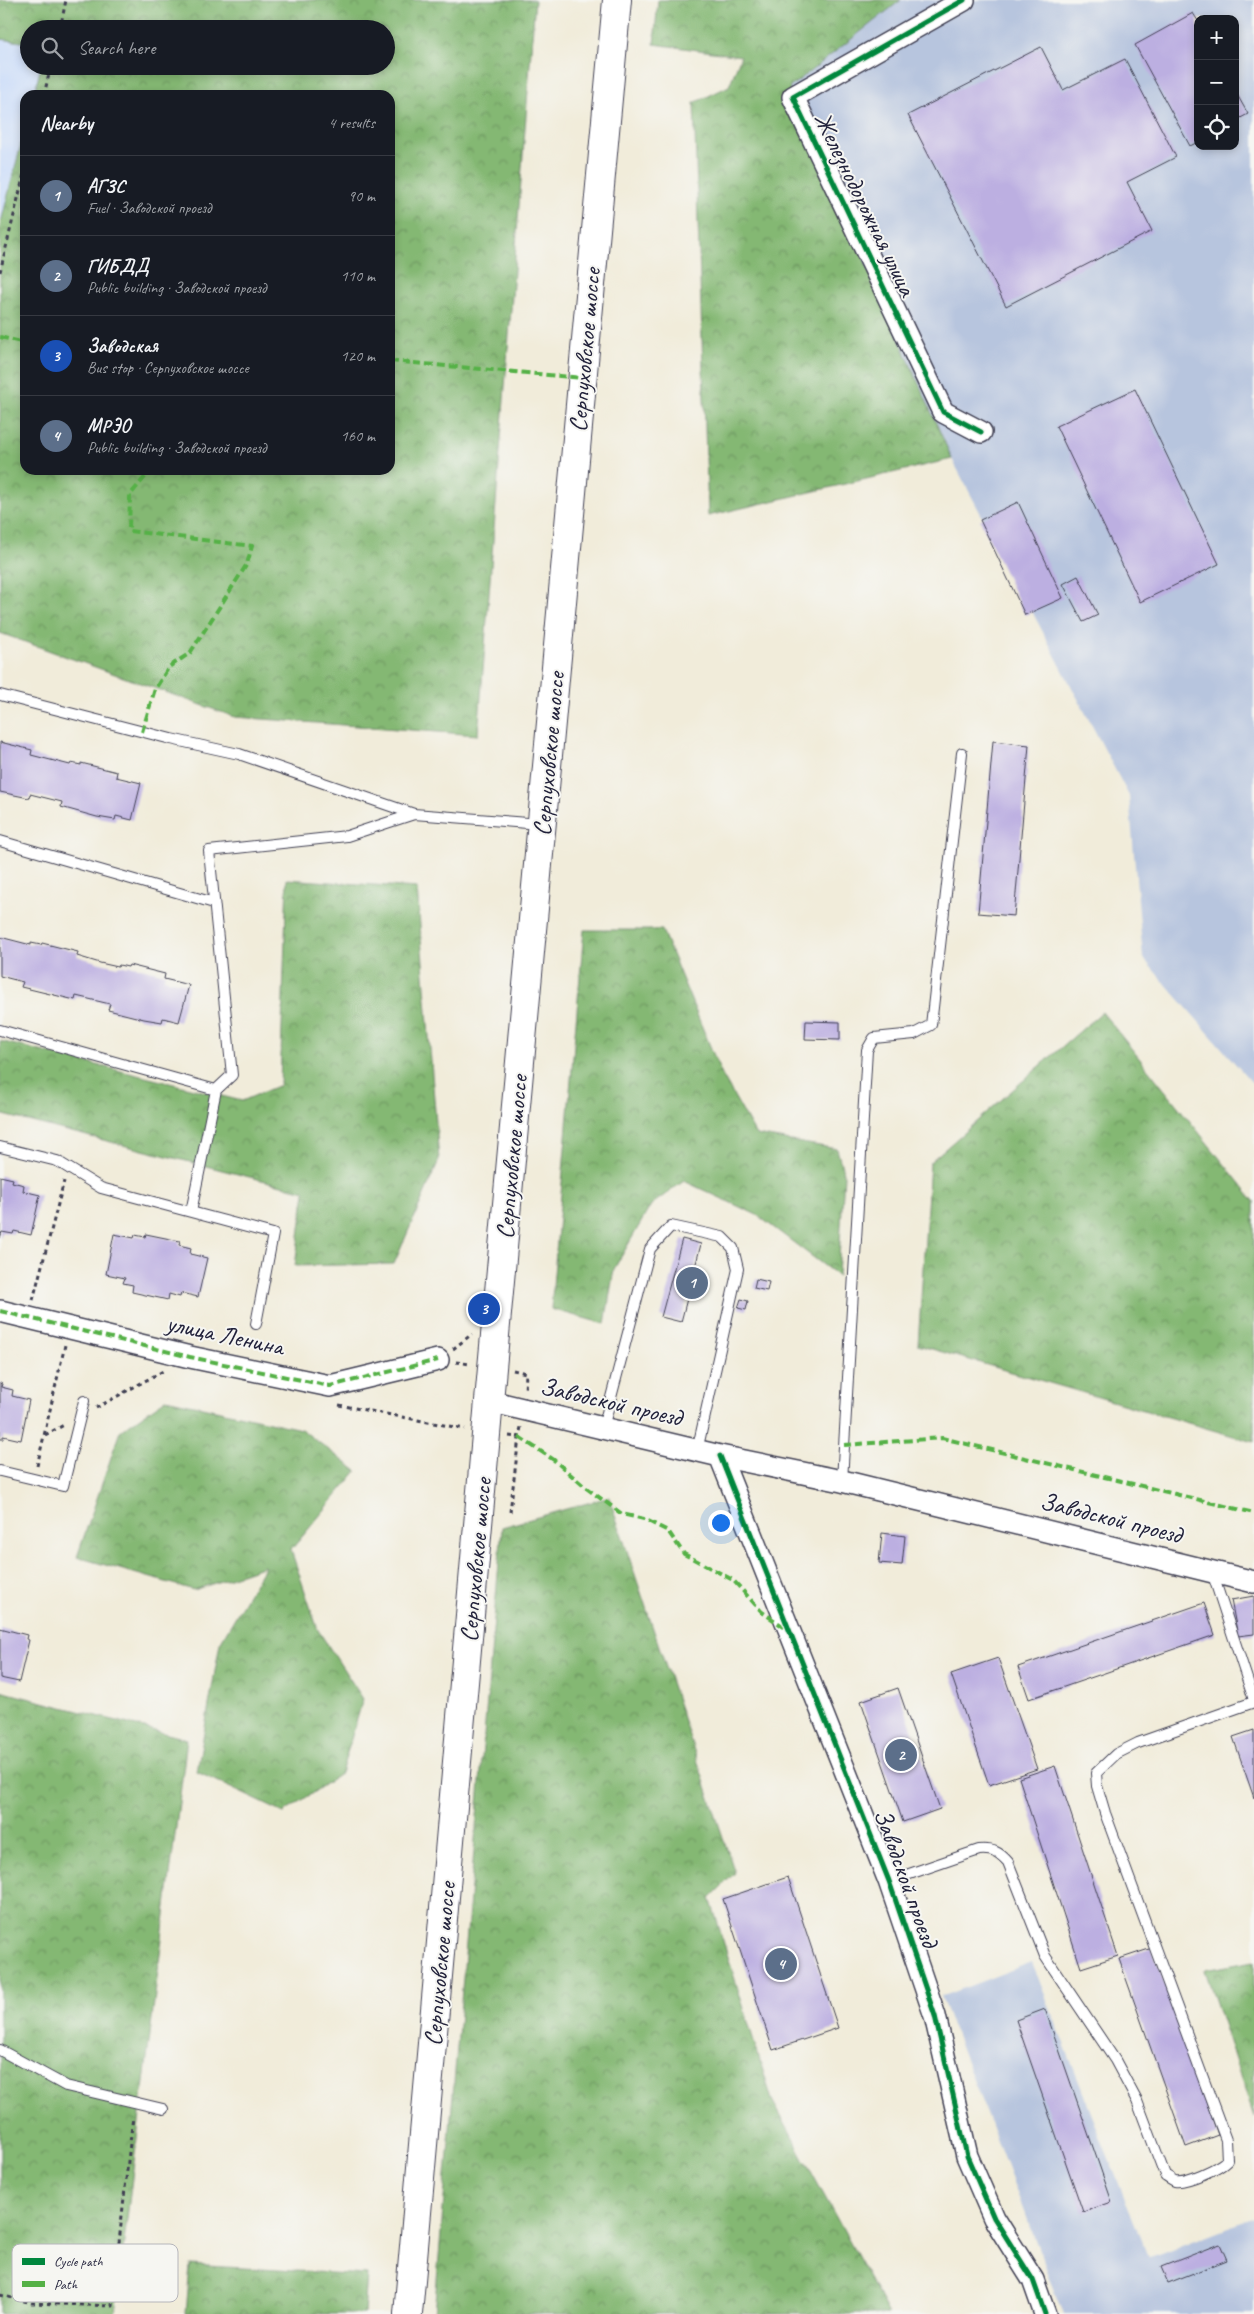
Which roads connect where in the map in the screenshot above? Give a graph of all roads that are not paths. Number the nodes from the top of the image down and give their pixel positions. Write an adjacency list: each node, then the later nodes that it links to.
1 (617, 0): 7 (main road, Серпуховское шоссе)
2 (964, 0): 3 (street, Железнодорожная улица)
3 (981, 432)
4 (0, 695): 6 (lane)
5 (962, 752): 23 (lane)
6 (414, 814): 7 (lane); 9 (lane)
7 (542, 824): 18 (main road, Серпуховское шоссе)
8 (0, 841): 9 (lane)
9 (214, 903): 11 (lane)
10 (0, 1030): 11 (lane)
11 (216, 1090): 13 (lane)
12 (0, 1147): 13 (lane)
13 (191, 1212): 15 (lane)
14 (0, 1311): 16 (street, улица Ленина)
15 (256, 1324)
16 (438, 1360)
17 (84, 1401): 22 (lane)
18 (489, 1401): 19 (street, Заводской проезд); 30 (main road, Серпуховское шоссе)
19 (603, 1428): 20 (street, Заводской проезд); 20 (lane)
20 (697, 1451): 21 (street, Заводской проезд)
21 (720, 1456): 23 (street, Заводской проезд); 27 (street, Заводской проезд)
22 (0, 1471)
23 (842, 1481): 24 (street, Заводской проезд)
24 (1212, 1571): 25 (street, Заводской проезд); 26 (lane)
25 (1254, 1582)
26 (1254, 1701): 27 (lane)
27 (889, 1881): 31 (street, Заводской проезд)
28 (0, 2050): 29 (lane)
29 (163, 2109)
30 (408, 2314)
31 (1046, 2314)

